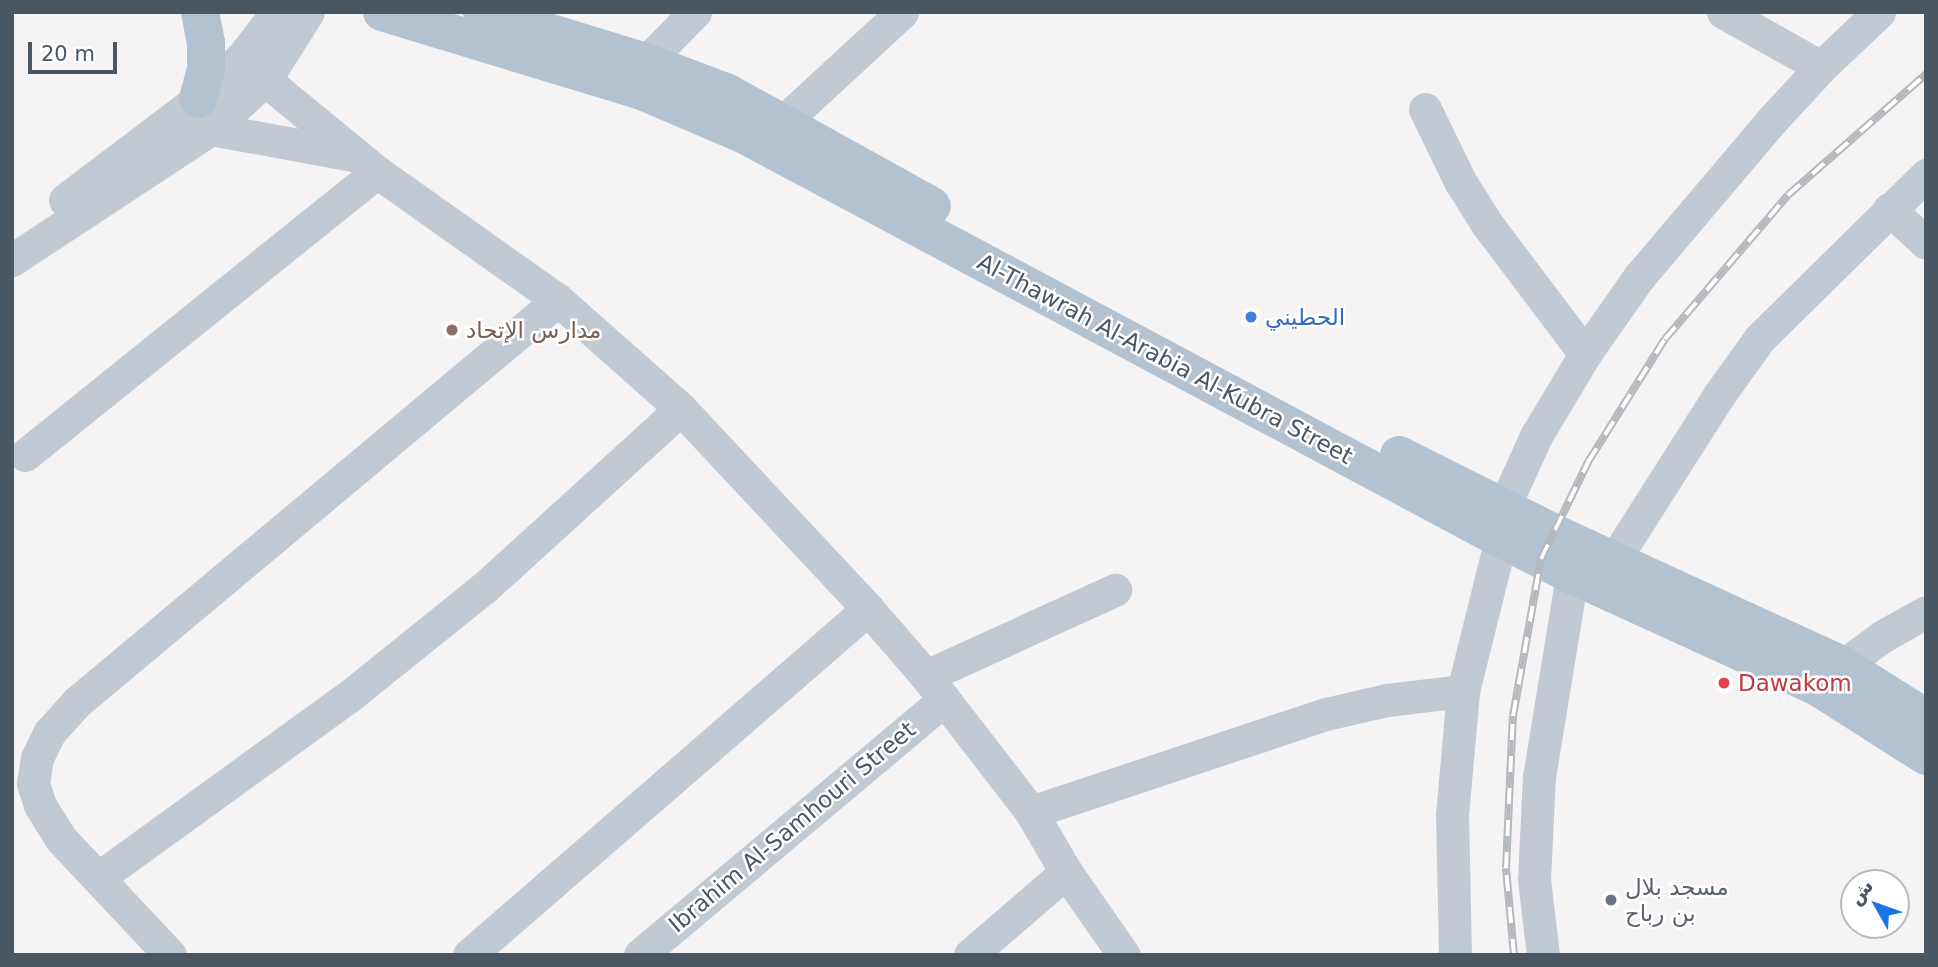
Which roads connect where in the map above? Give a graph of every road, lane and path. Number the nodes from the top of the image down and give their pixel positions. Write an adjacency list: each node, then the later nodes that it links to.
1 (200, 12): 14 (main road)
2 (277, 12): 12 (street)
3 (308, 12): 12 (street)
4 (383, 12): 26 (main road, Al-Thawrah Al-Arabia Al-Kubra Street)
5 (482, 12): 10 (main road, Al-Thawrah Al-Arabia Al-Kubra Street)
6 (695, 12): 10 (street)
7 (902, 12): 15 (street)
8 (1723, 12): 11 (street)
9 (1880, 12): 11 (street)
10 (646, 62): 15 (main road, Al-Thawrah Al-Arabia Al-Kubra Street)
11 (1821, 67): 23 (street)
12 (254, 68): 14 (street); 16 (street)
13 (1424, 109): 23 (street)
14 (204, 114): 16 (street); 19 (street); 21 (street)
15 (783, 122): 26 (main road, Al-Thawrah Al-Arabia Al-Kubra Street)
16 (368, 164): 22 (street); 25 (street)
17 (1926, 176): 18 (street)
18 (1889, 209): 20 (street); 27 (street)
19 (12, 238)
20 (1926, 243)
21 (12, 260)
22 (558, 300): 24 (street); 39 (street)
23 (1585, 354): 26 (street)
24 (681, 409): 30 (street); 39 (street)
25 (25, 455)
26 (1502, 524): 27 (main road, Al-Thawrah Al-Arabia Al-Kubra Street); 28 (main road, Al-Thawrah Al-Arabia Al-Kubra Street); 34 (street)
27 (1614, 561): 32 (main road, Al-Thawrah Al-Arabia Al-Kubra Street)
28 (1572, 575): 32 (main road, Al-Thawrah Al-Arabia Al-Kubra Street); 46 (street)
29 (1115, 590): 33 (street, Ibrahim Al-Samhouri Street)
30 (868, 609): 33 (street); 41 (street)
31 (1926, 612): 32 (street)
32 (1829, 676): 35 (main road, Al-Thawrah Al-Arabia Al-Kubra Street); 36 (main road, Al-Thawrah Al-Arabia Al-Kubra Street)
33 (935, 688): 37 (street); 42 (street, Ibrahim Al-Samhouri Street)
34 (1463, 691): 37 (street); 45 (street)
35 (1926, 718)
36 (1926, 756)
37 (1031, 812): 38 (street)
38 (1066, 872): 43 (street); 44 (street)
39 (97, 878): 40 (street)
40 (170, 955)
41 (469, 955)
42 (640, 955)
43 (971, 955)
44 (1124, 955)
45 (1455, 955)
46 (1543, 955)

